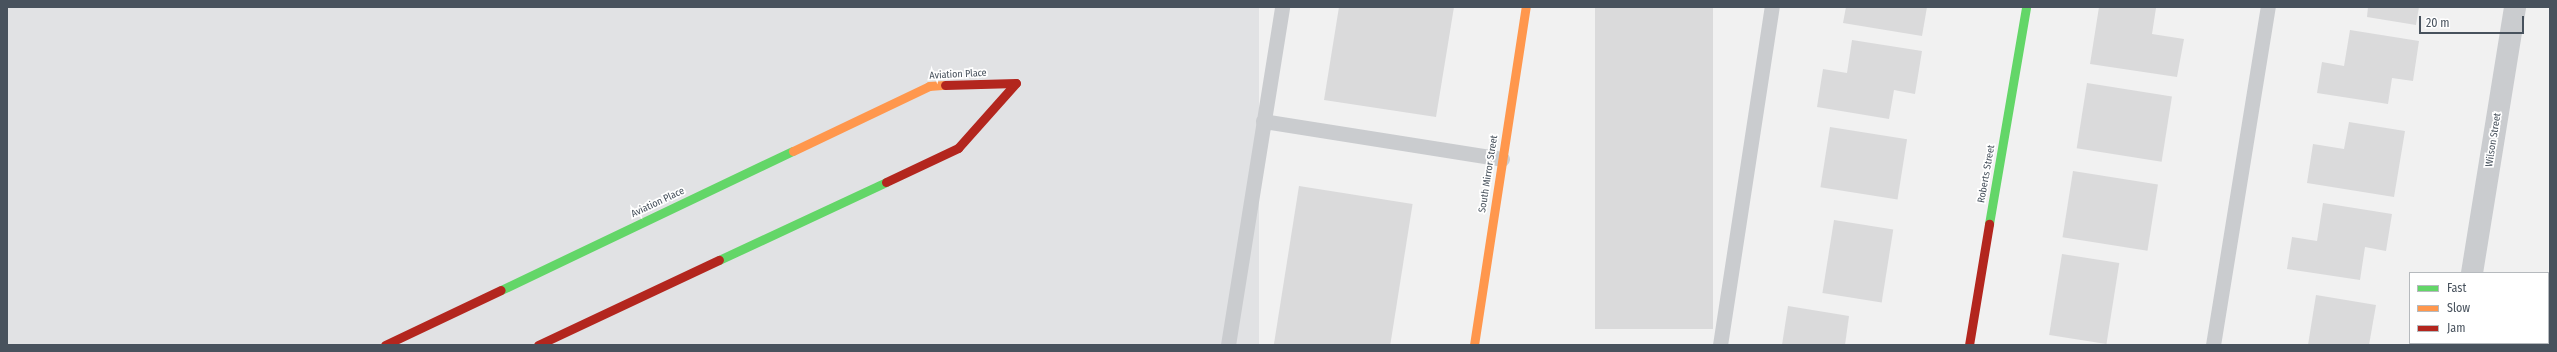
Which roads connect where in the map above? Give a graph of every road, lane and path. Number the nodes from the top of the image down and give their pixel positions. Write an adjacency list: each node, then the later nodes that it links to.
1 (1282, 7): 7 (lane)
2 (1526, 7): 8 (street, South Mirror Street)
3 (1772, 7): 14 (lane)
4 (2026, 7): 15 (street, Roberts Street)
5 (2268, 7): 16 (lane)
6 (2515, 7): 9 (street, Wilson Street)
7 (1263, 121): 8 (lane); 12 (lane)
8 (1502, 159): 13 (street, South Mirror Street)
9 (2472, 272)
10 (385, 345): 11 (street, Aviation Place)
11 (538, 345)
12 (1228, 345)
13 (1474, 345)
14 (1720, 345)
15 (1969, 345)
16 (2213, 345)

